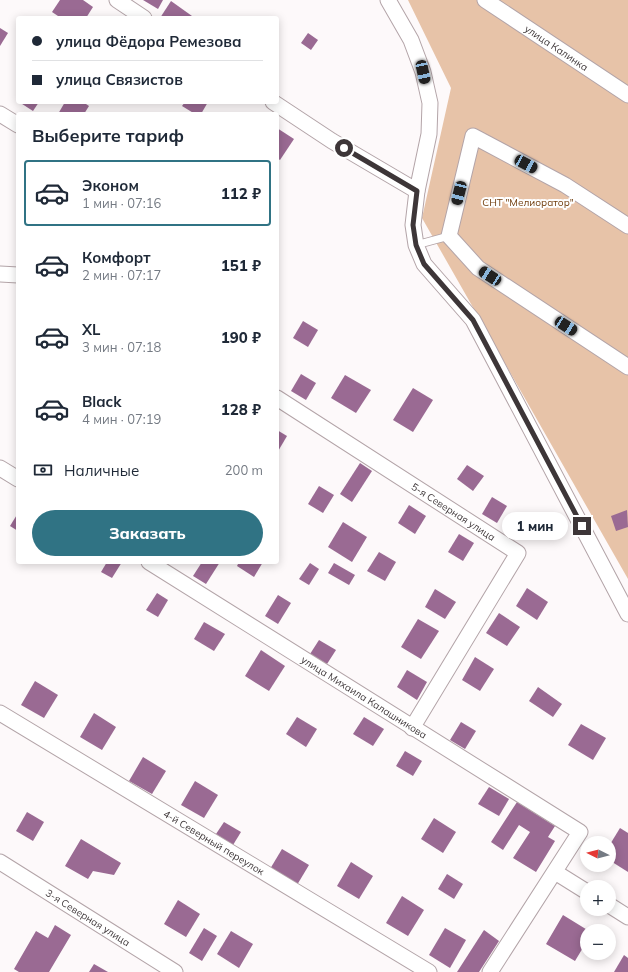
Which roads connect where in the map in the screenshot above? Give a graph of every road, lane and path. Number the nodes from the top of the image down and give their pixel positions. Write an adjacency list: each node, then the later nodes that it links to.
1 (117, 0): 4 (street)
2 (388, 0): 9 (street)
3 (485, 0): 5 (street, улица Калинка)
4 (141, 16)
5 (628, 95)
6 (276, 104): 9 (street)
7 (0, 114): 8 (street)
8 (16, 124)
9 (417, 191): 12 (street)
10 (628, 226): 11 (street)
11 (449, 236): 12 (lane); 15 (street)
12 (416, 245): 20 (street)
13 (0, 274): 14 (street)
14 (16, 275)
15 (628, 367)
16 (279, 399): 22 (street, 5-я Северная улица)
17 (0, 468): 18 (street)
18 (16, 478)
19 (152, 564): 22 (street, улица Михаила Калашникова)
20 (628, 614)
21 (0, 712): 29 (street, 4-й Северный переулок)
22 (412, 728): 24 (street, улица Михаила Калашникова)
23 (0, 862): 28 (street, 3-я Северная улица)
24 (555, 872): 25 (street); 30 (street)
25 (580, 888)
26 (616, 909): 27 (street)
27 (628, 917)
28 (175, 972)
29 (429, 972)
30 (490, 972)

